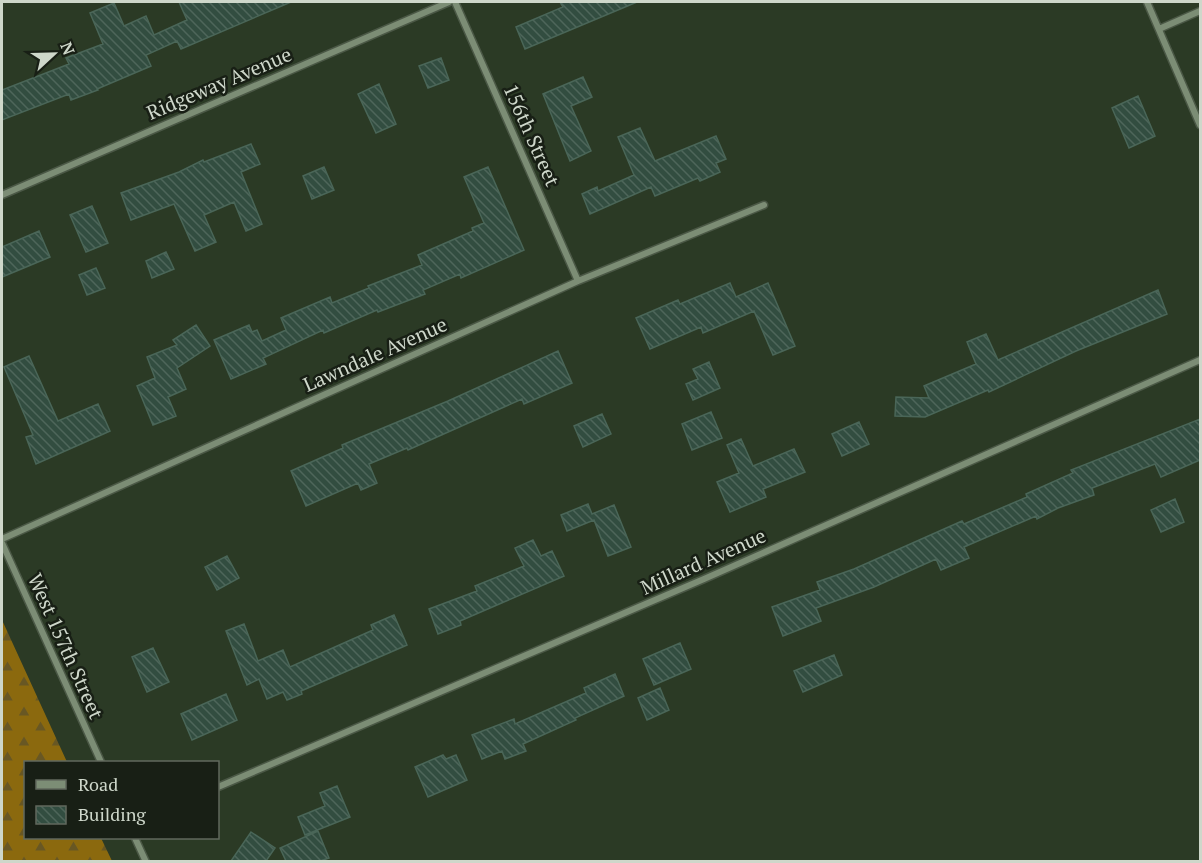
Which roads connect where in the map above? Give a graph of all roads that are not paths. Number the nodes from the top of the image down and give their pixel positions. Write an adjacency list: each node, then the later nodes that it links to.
1 (449, 2): 7 (street, Ridgeway Avenue)
2 (455, 2): 9 (street, 156th Street)
3 (1147, 2): 5 (street)
4 (1200, 11): 5 (street)
5 (1159, 29): 6 (street)
6 (1200, 125)
7 (2, 195)
8 (764, 205): 9 (street, Lawndale Avenue)
9 (578, 281): 11 (street, Lawndale Avenue)
10 (1200, 360): 13 (street, Millard Avenue)
11 (2, 541): 12 (street, West 157th Street)
12 (101, 761)
13 (219, 787)
14 (136, 839): 15 (street)
15 (147, 861)

